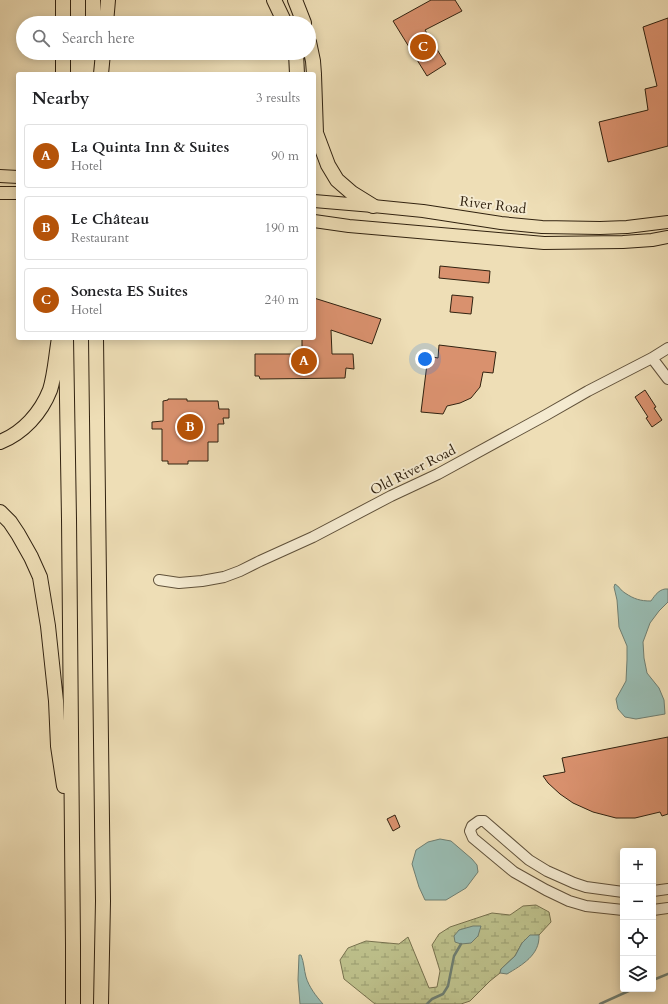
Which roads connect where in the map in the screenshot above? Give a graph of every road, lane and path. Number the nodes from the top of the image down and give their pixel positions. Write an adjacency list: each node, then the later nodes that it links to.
1 (63, 0): 6 (highway)
2 (93, 0): 7 (highway)
3 (108, 0): 8 (highway)
4 (274, 0): 9 (highway)
5 (295, 0): 10 (highway)
6 (63, 16)
7 (93, 16)
8 (107, 16)
9 (282, 16)
10 (301, 16)
11 (63, 60): 16 (highway)
12 (93, 60): 17 (highway)
13 (102, 60): 18 (highway)
14 (296, 60): 19 (highway)
15 (313, 60): 20 (highway)
16 (63, 72)
17 (93, 72)
18 (100, 72)
19 (297, 72)
20 (314, 72)
21 (316, 141): 27 (highway)
22 (0, 176): 23 (main road)
23 (16, 177)
24 (0, 193): 25 (main road)
25 (16, 193)
26 (316, 201): 27 (main road, River Road)
27 (373, 206): 29 (main road, River Road)
28 (316, 221): 30 (main road)
29 (668, 222)
30 (668, 237)
31 (59, 340): 37 (highway)
32 (66, 340): 40 (highway)
33 (96, 340): 48 (highway)
34 (668, 348): 35 (street, Old River Road)
35 (652, 358): 36 (street); 39 (street, Old River Road)
36 (668, 379)
37 (0, 442)
38 (0, 512): 40 (highway)
39 (159, 580)
40 (72, 854): 47 (highway)
41 (668, 889): 42 (street)
42 (656, 891)
43 (620, 892): 45 (street)
44 (668, 908): 46 (street)
45 (620, 910)
46 (656, 910)
47 (73, 1004)
48 (101, 1004)

